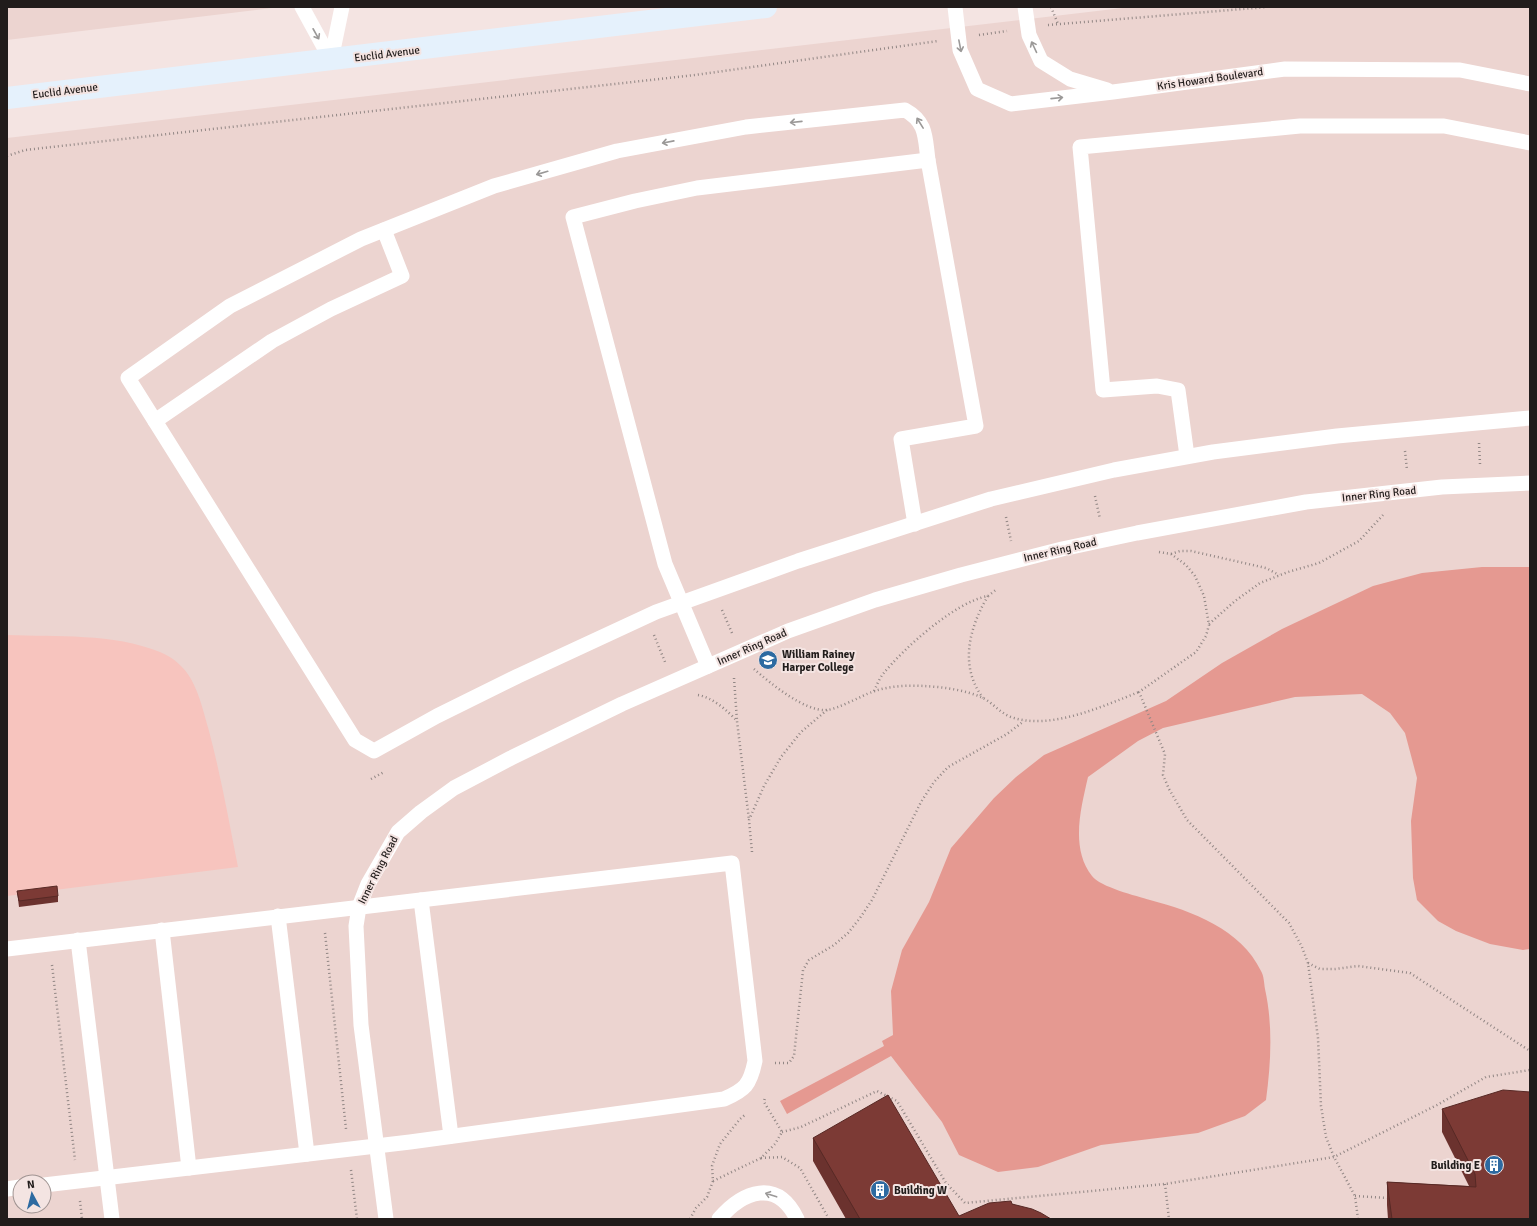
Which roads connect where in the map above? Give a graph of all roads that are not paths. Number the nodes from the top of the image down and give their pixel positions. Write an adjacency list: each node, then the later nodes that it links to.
1 (302, 7): 6 (lane, one-way to 6)
2 (342, 7): 6 (lane)
3 (766, 7): 6 (main road, Euclid Avenue)
4 (955, 7): 8 (lane, Kris Howard Boulevard, one-way to 8)
5 (1025, 7): 8 (lane, one-way to 5)
6 (331, 60): 9 (main road, Euclid Avenue)
7 (1530, 84): 8 (lane, Kris Howard Boulevard)
8 (1114, 92)
9 (7, 98)
10 (1530, 143): 15 (lane)
11 (928, 160): 12 (lane, one-way to 12); 17 (lane); 18 (lane)
12 (384, 230): 14 (lane); 14 (lane)
13 (1530, 418): 15 (lane)
14 (155, 421): 18 (lane)
15 (1187, 456): 17 (lane)
16 (1530, 483): 19 (lane, Inner Ring Road)
17 (915, 524): 18 (lane)
18 (681, 602): 19 (lane)
19 (708, 666): 21 (lane, Inner Ring Road)
20 (421, 900): 21 (lane); 26 (lane); 26 (lane)
21 (359, 907): 22 (lane); 27 (lane, Inner Ring Road)
22 (278, 916): 23 (lane); 28 (lane)
23 (162, 930): 24 (lane); 29 (lane)
24 (78, 940): 25 (lane); 30 (lane)
25 (7, 949)
26 (451, 1136): 27 (lane)
27 (376, 1146): 28 (lane); 33 (lane, Inner Ring Road)
28 (307, 1154): 29 (lane)
29 (189, 1168): 30 (lane)
30 (107, 1177): 31 (lane); 32 (lane)
31 (52, 1184)
32 (112, 1219)
33 (386, 1219)
34 (719, 1219): 35 (lane, one-way to 34)
35 (797, 1219)

